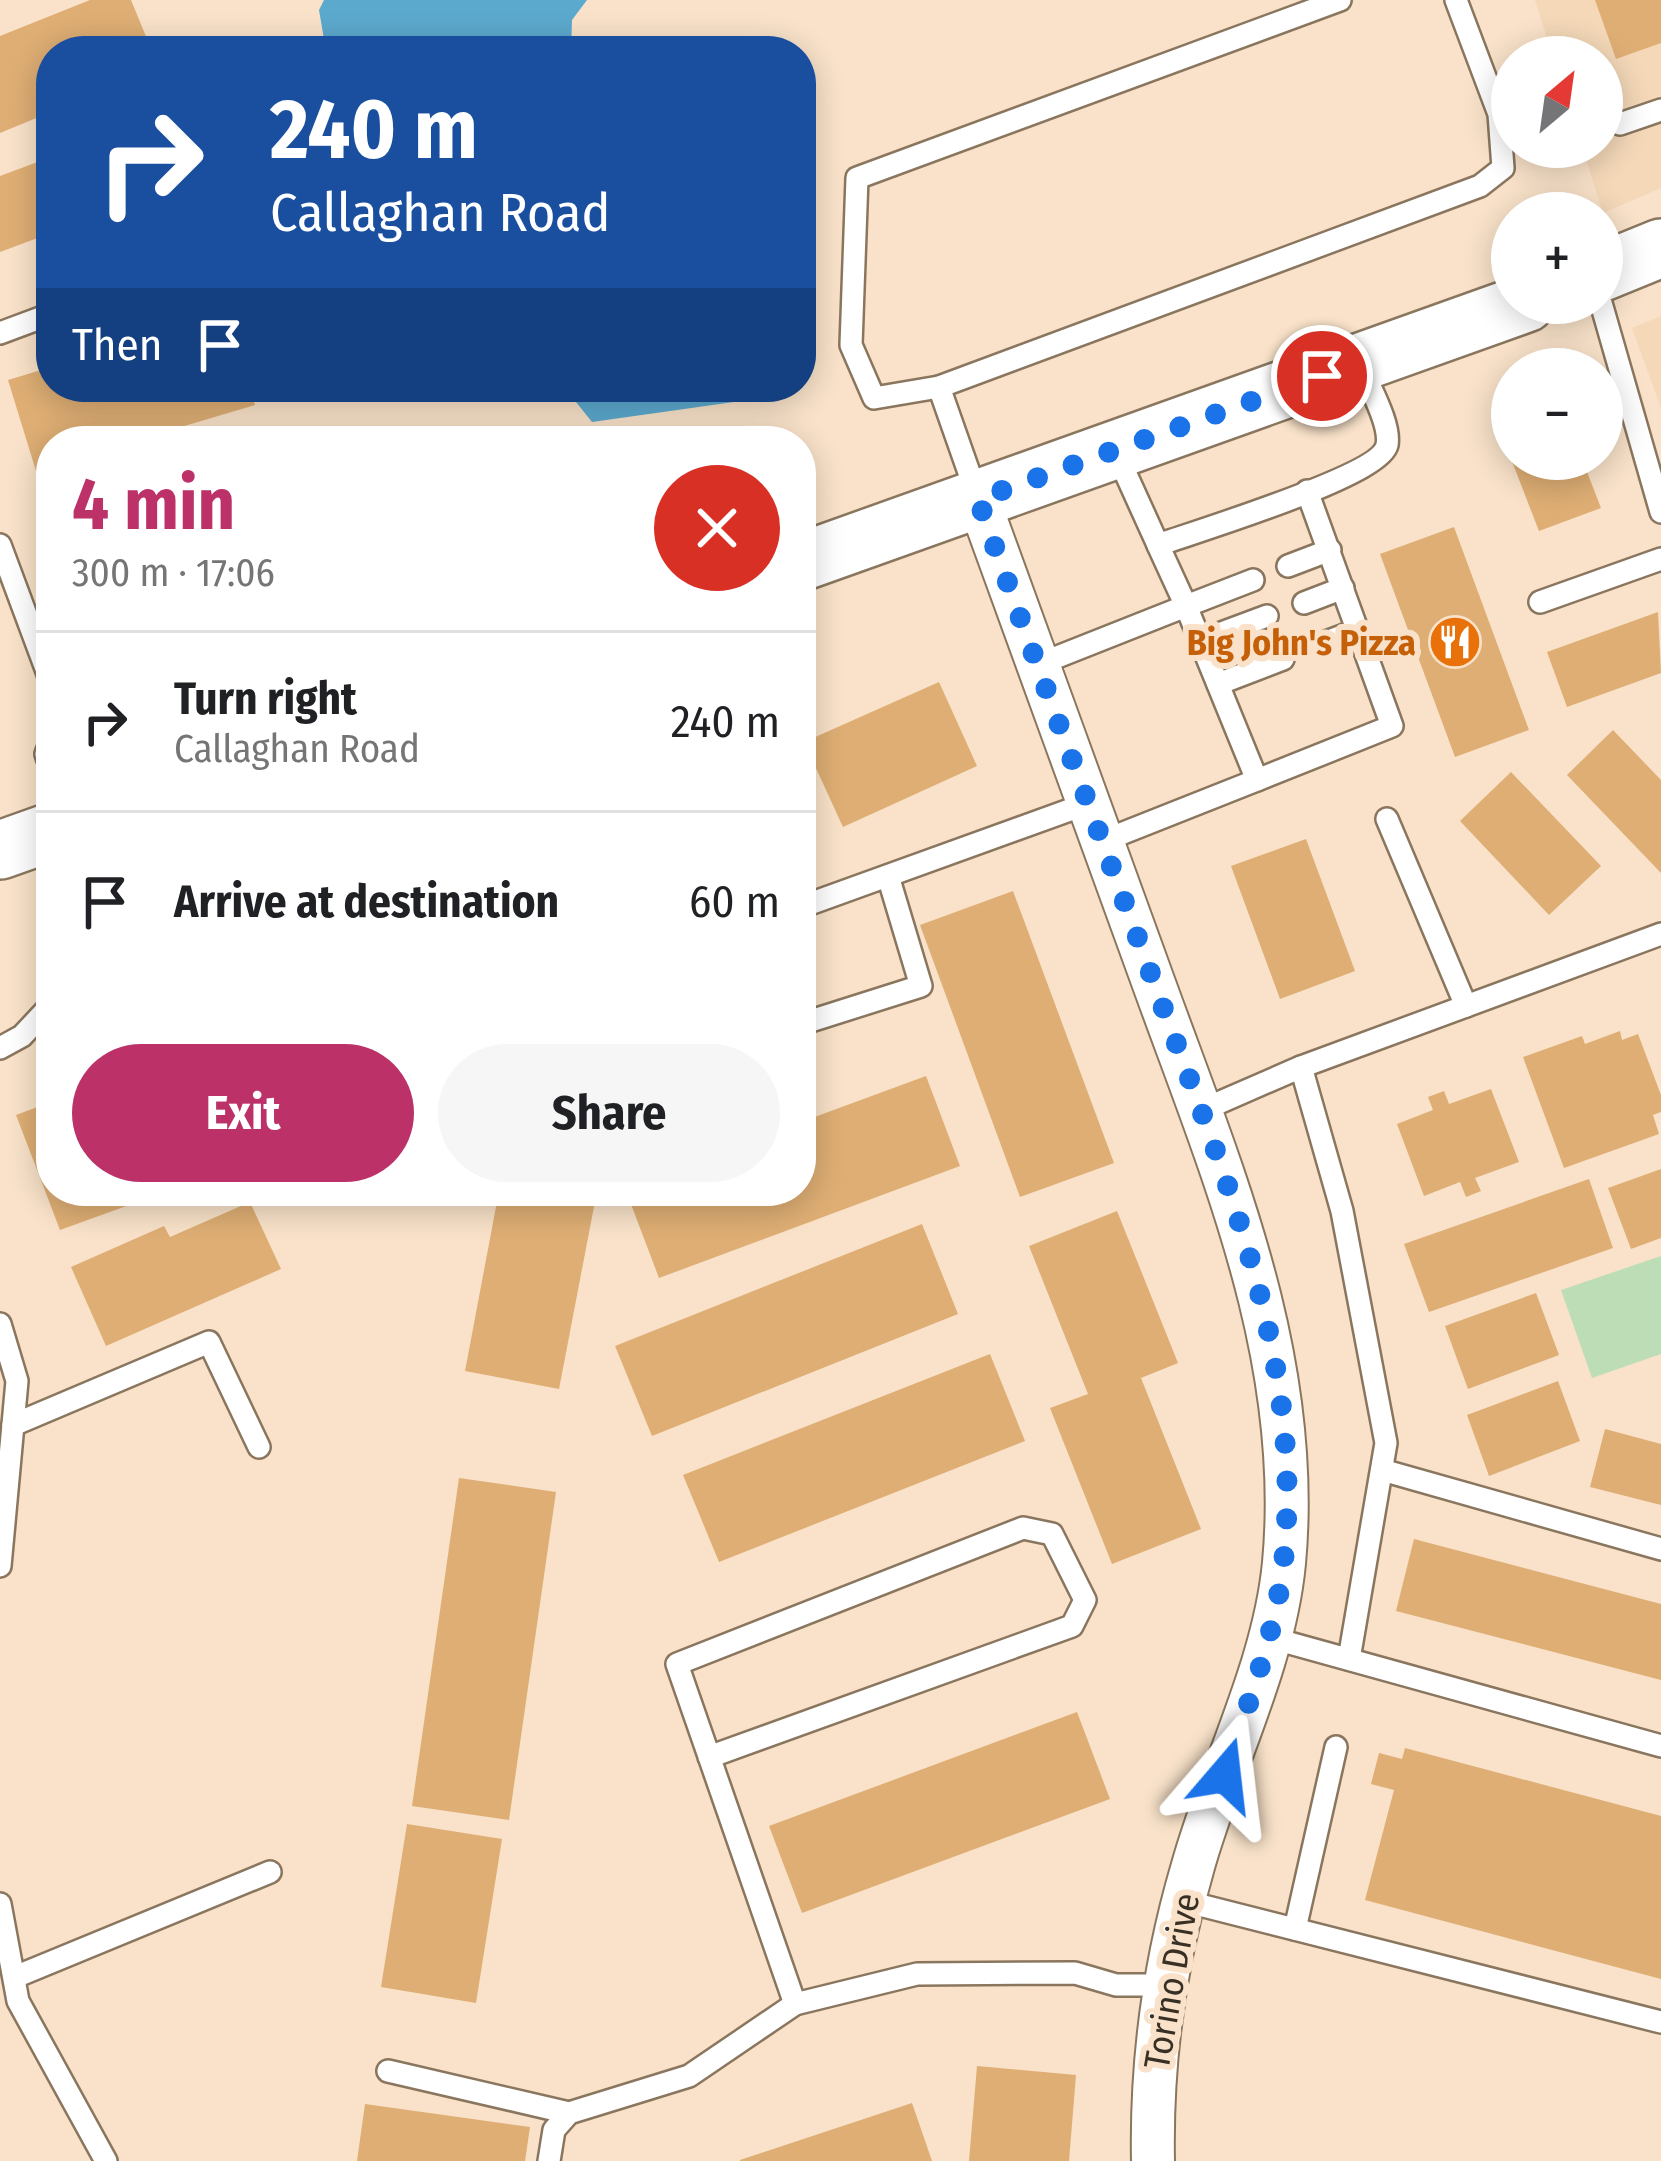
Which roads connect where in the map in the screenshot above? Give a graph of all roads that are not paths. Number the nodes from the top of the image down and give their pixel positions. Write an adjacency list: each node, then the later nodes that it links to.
1 (1340, 0): 12 (lane)
2 (1456, 0): 12 (lane)
3 (1661, 110): 4 (lane)
4 (1623, 123)
5 (1661, 248): 6 (main road)
6 (1623, 263)
7 (1491, 315): 11 (main road)
8 (36, 320): 10 (lane)
9 (1607, 324): 16 (lane)
10 (0, 333)
11 (1360, 362): 13 (main road); 14 (lane)
12 (939, 388): 15 (lane)
13 (1115, 450): 15 (main road); 18 (lane)
14 (1307, 491): 18 (lane); 19 (lane)
15 (978, 499): 20 (main road); 34 (street, Torino Drive)
16 (1661, 512)
17 (0, 544): 30 (lane)
18 (1158, 545): 27 (lane)
19 (1330, 550): 22 (lane); 24 (lane)
20 (816, 557)
21 (1661, 559): 25 (lane)
22 (1288, 566)
23 (1252, 580): 27 (lane)
24 (1343, 588): 26 (lane); 29 (lane)
25 (1540, 602)
26 (1304, 603)
27 (1186, 606): 31 (lane); 34 (lane)
28 (1267, 616): 31 (lane)
29 (1358, 630): 32 (lane); 36 (lane)
30 (36, 641)
31 (1200, 641): 35 (lane)
32 (1318, 645)
33 (1283, 659): 35 (lane)
34 (1037, 665): 38 (street, Torino Drive)
35 (1218, 684): 36 (lane)
36 (1257, 780): 38 (lane)
37 (1388, 819): 44 (lane)
38 (1096, 822): 41 (lane); 49 (street, Torino Drive)
39 (36, 837): 40 (main road)
40 (0, 850)
41 (888, 876): 42 (lane); 45 (lane)
42 (816, 902)
43 (1661, 934): 44 (lane)
44 (1466, 1006): 48 (lane)
45 (816, 1019)
46 (36, 1021): 47 (lane)
47 (0, 1048)
48 (1301, 1067): 49 (lane); 53 (lane)
49 (1201, 1111): 56 (street, Torino Drive)
50 (0, 1324): 51 (lane)
51 (13, 1424): 52 (lane); 55 (lane)
52 (259, 1447)
53 (1382, 1470): 54 (lane); 57 (lane)
54 (1661, 1549)
55 (0, 1566)
56 (1268, 1636): 57 (lane); 62 (street, Torino Drive)
57 (1349, 1659): 58 (lane)
58 (1661, 1746)
59 (1336, 1748): 64 (lane)
60 (709, 1757): 60 (lane); 67 (lane)
61 (270, 1872): 65 (lane)
62 (1184, 1901): 64 (lane); 66 (street, Torino Drive)
63 (0, 1904): 65 (lane)
64 (1295, 1930): 68 (lane)
65 (15, 1977): 71 (lane)
66 (1164, 1985): 67 (lane); 73 (street, Torino Drive)
67 (795, 2004): 70 (lane)
68 (1661, 2022)
69 (388, 2071): 70 (lane)
70 (569, 2114): 72 (lane)
71 (106, 2161)
72 (549, 2161)
73 (1153, 2161)

